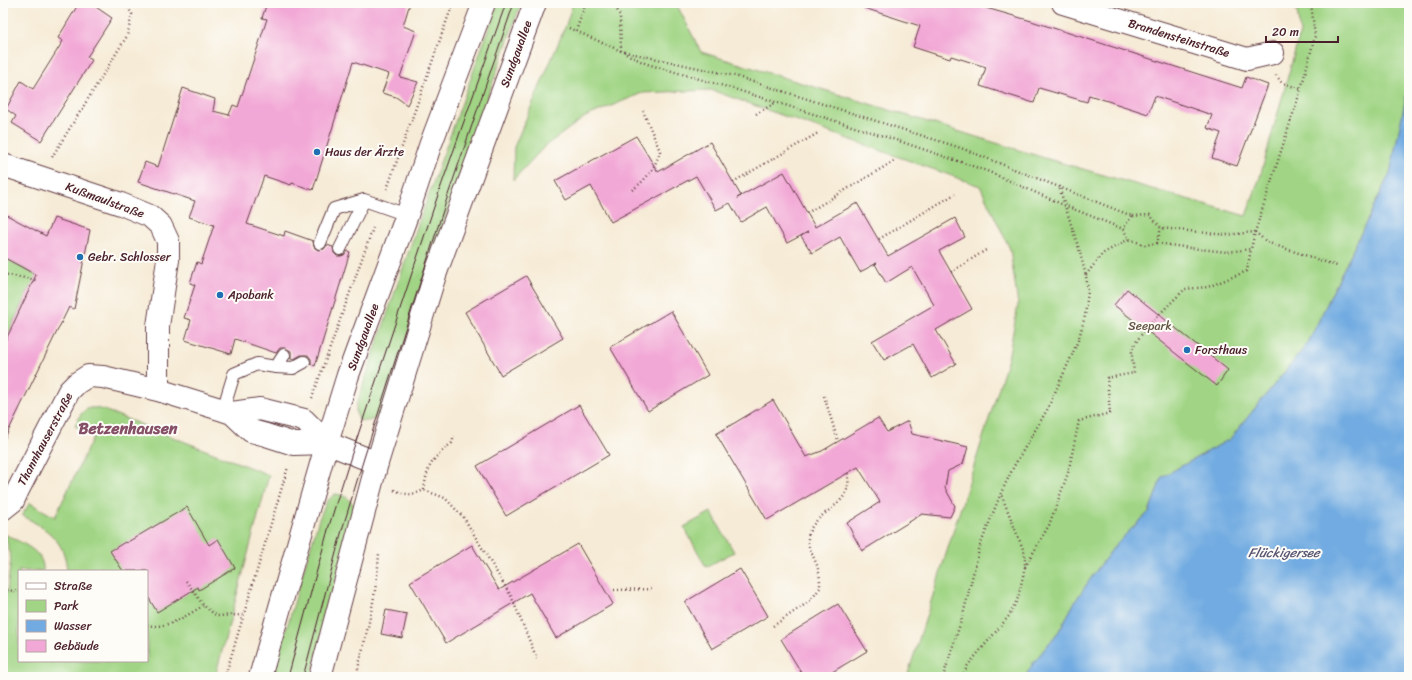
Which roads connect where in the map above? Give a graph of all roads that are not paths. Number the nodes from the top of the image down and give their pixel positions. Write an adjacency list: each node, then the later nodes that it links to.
1 (484, 3): 7 (street, Sundgauallee)
2 (535, 3): 16 (street, Sundgauallee)
3 (1063, 3): 4 (street, Brandensteinstraße)
4 (1273, 53)
5 (3, 165): 13 (street, Kußmaulstraße)
6 (364, 200): 7 (lane); 8 (lane); 9 (lane)
7 (407, 215): 15 (street, Sundgauallee)
8 (320, 243)
9 (340, 249)
10 (284, 355): 12 (lane)
11 (304, 362): 12 (lane)
12 (276, 367): 14 (lane)
13 (158, 390): 14 (street, Thannhauserstraße); 17 (street, Thannhauserstraße)
14 (227, 412): 15 (street, Thannhauserstraße)
15 (327, 443): 16 (street, Thannhauserstraße); 18 (street, Sundgauallee)
16 (377, 463): 19 (street, Sundgauallee)
17 (3, 510)
18 (260, 677)
19 (320, 677)

